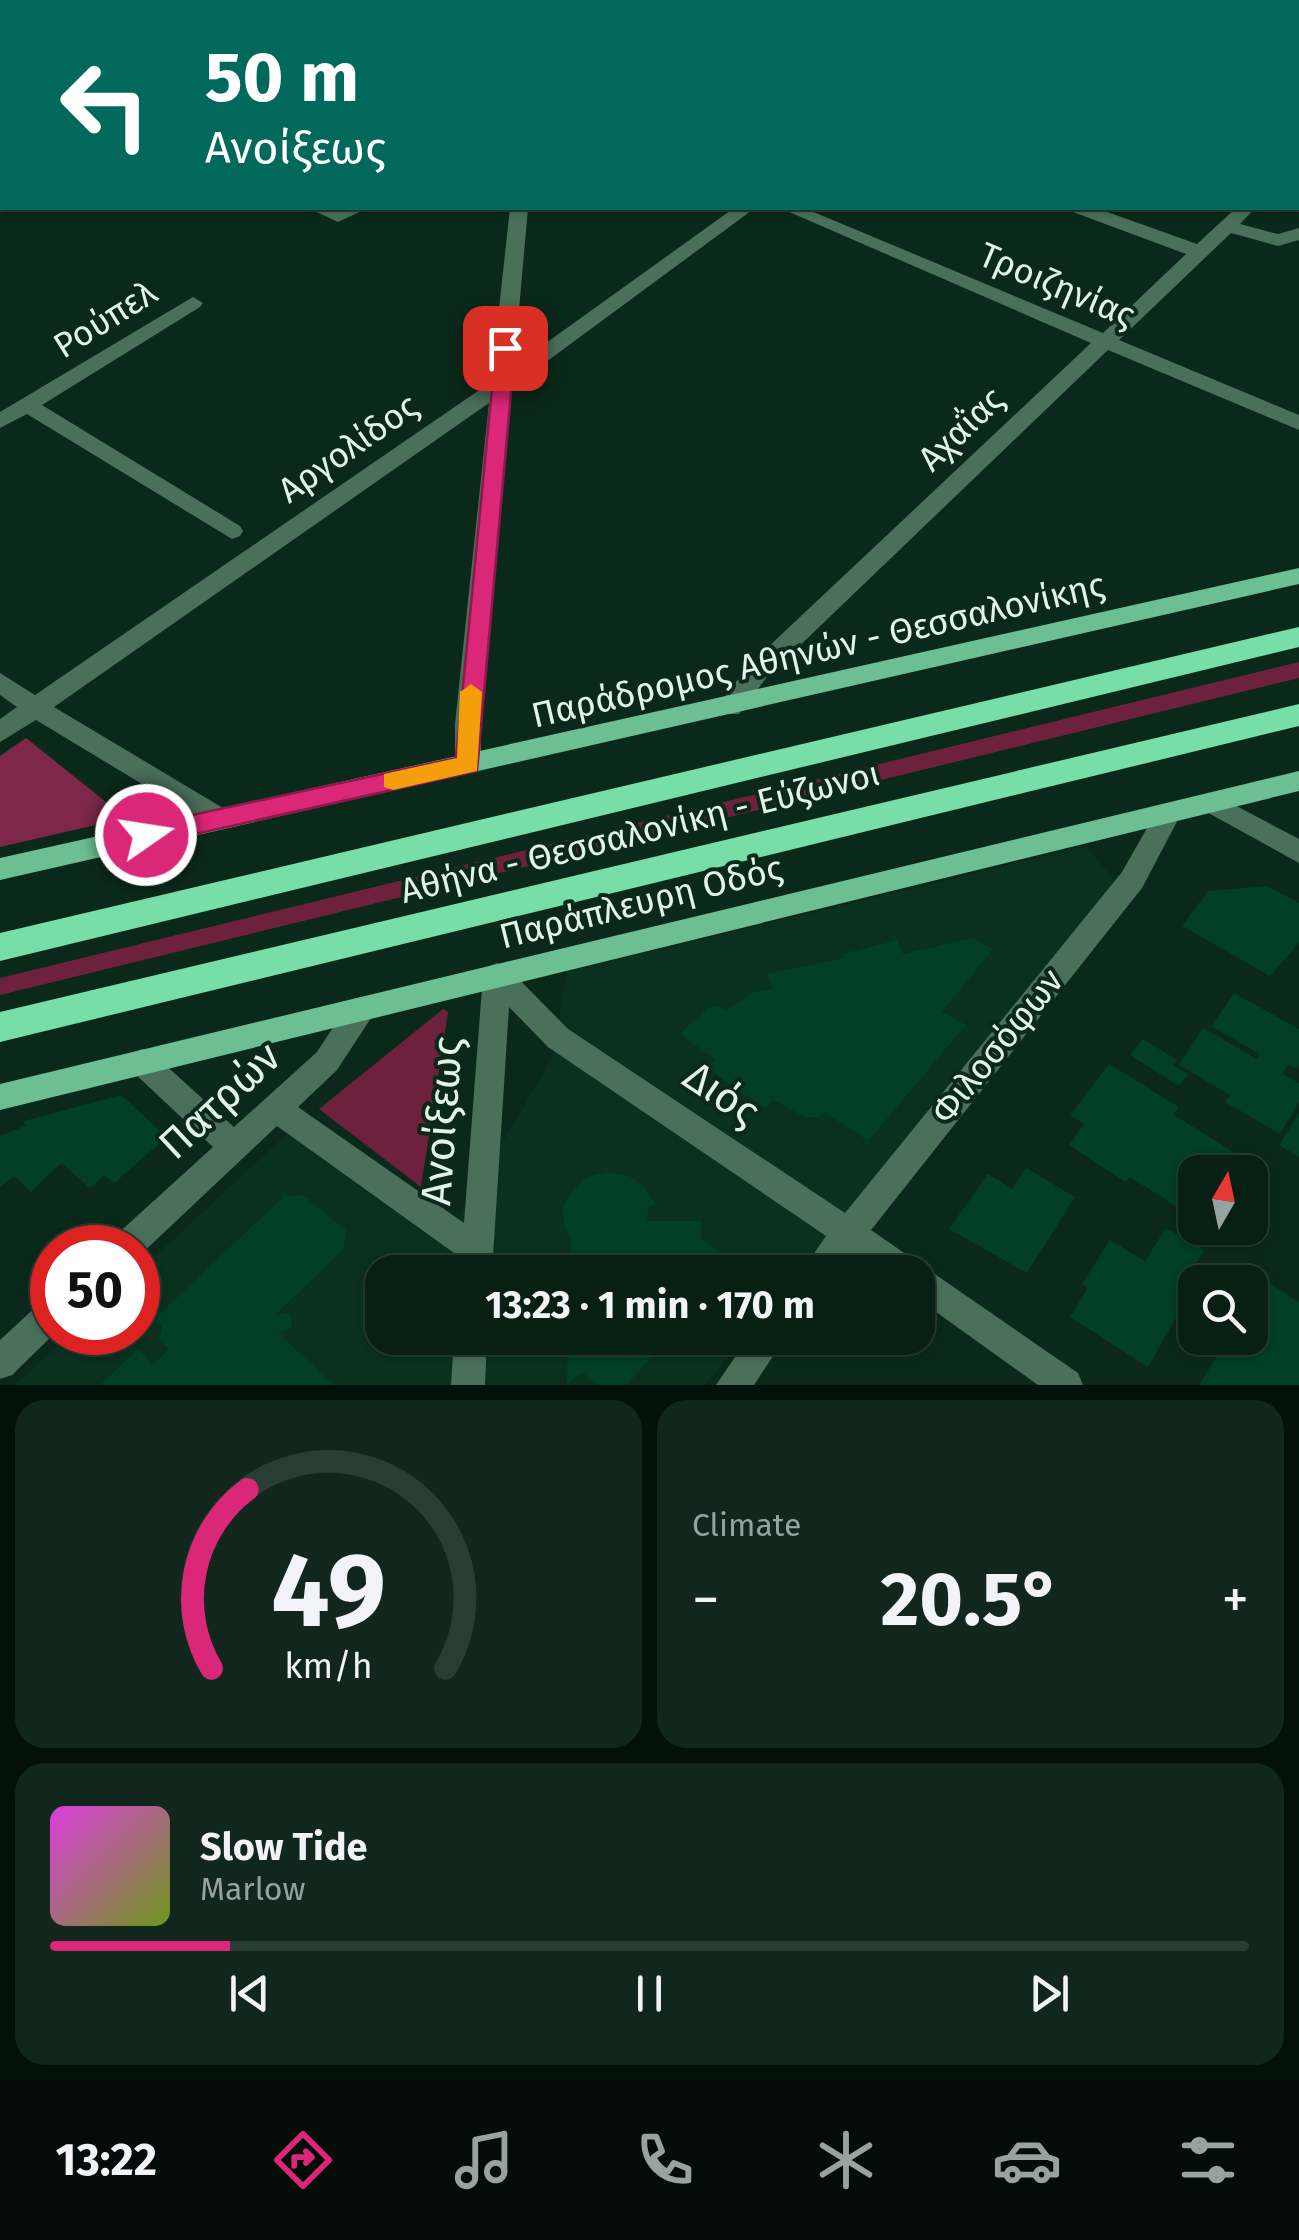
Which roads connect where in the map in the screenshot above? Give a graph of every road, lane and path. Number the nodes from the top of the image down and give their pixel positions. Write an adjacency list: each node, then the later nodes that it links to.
1 (322, 210): 2 (street)
2 (355, 210)
3 (519, 210): 13 (street)
4 (743, 210): 13 (street, Αργολίδος)
5 (794, 210): 12 (street, Τροιζηνίας)
6 (1085, 210): 10 (street)
7 (1244, 210): 8 (street, Αχαΐας)
8 (1227, 226): 9 (street); 10 (street, Αχαΐας)
9 (1299, 234)
10 (1200, 252): 12 (street, Αχαΐας)
11 (193, 302): 14 (street, Ρούπελ)
12 (1104, 340): 16 (street, Τροιζηνίας); 21 (street, Αχαΐας)
13 (502, 384): 22 (street, Αργολίδος); 25 (street)
14 (27, 405): 15 (street, Ρούπελ); 17 (street)
15 (0, 421)
16 (1299, 423)
17 (232, 530)
18 (1299, 576): 21 (main road, Παράδρομος Αθηνών - Θεσσαλονίκης)
19 (1299, 638): 32 (highway, Αθήνα - Θεσσαλονίκη - Εύζωνοι)
20 (0, 682): 22 (street)
21 (730, 707): 25 (main road, Παράδρομος Αθηνών - Θεσσαλονίκης)
22 (36, 709): 24 (street, Αργολίδος); 29 (street)
23 (1299, 715): 35 (highway, Αθήνα - Θεσσαλονίκη - Εύζωνοι)
24 (0, 732)
25 (468, 764): 29 (main road, Παράδρομος Αθηνών - Θεσσαλονίκης)
26 (1299, 780): 27 (main road, Παράπλευρη Οδός)
27 (1212, 803): 28 (main road, Παράπλευρη Οδός); 30 (street)
28 (1168, 814): 33 (main road, Παράπλευρη Οδός); 41 (street, Φιλοσόφων)
29 (218, 818): 31 (main road, Παράδρομος Αθηνών - Θεσσαλονίκης)
30 (1299, 852)
31 (0, 868)
32 (0, 948)
33 (497, 976): 34 (main road, Παράπλευρη Οδός); 41 (street, Διός); 43 (street, Ανοίξεως)
34 (362, 1009): 36 (main road, Παράπλευρη Οδός); 38 (street, Πατρών)
35 (0, 1027)
36 (142, 1062): 37 (main road, Παράπλευρη Οδός); 39 (street)
37 (0, 1097)
38 (277, 1109): 39 (street, Πατρών); 42 (street)
39 (235, 1147): 40 (street, Πατρών)
40 (150, 1225)
41 (848, 1230): 44 (street, Φιλοσόφων); 45 (street, Διός)
42 (468, 1255)
43 (477, 1255)
44 (829, 1255)
45 (883, 1255)
46 (935, 1292): 53 (street)
47 (30, 1334): 50 (street)
48 (470, 1355): 51 (street)
49 (755, 1355): 52 (street)
50 (0, 1362)
51 (468, 1385)
52 (733, 1385)
53 (1066, 1385)

